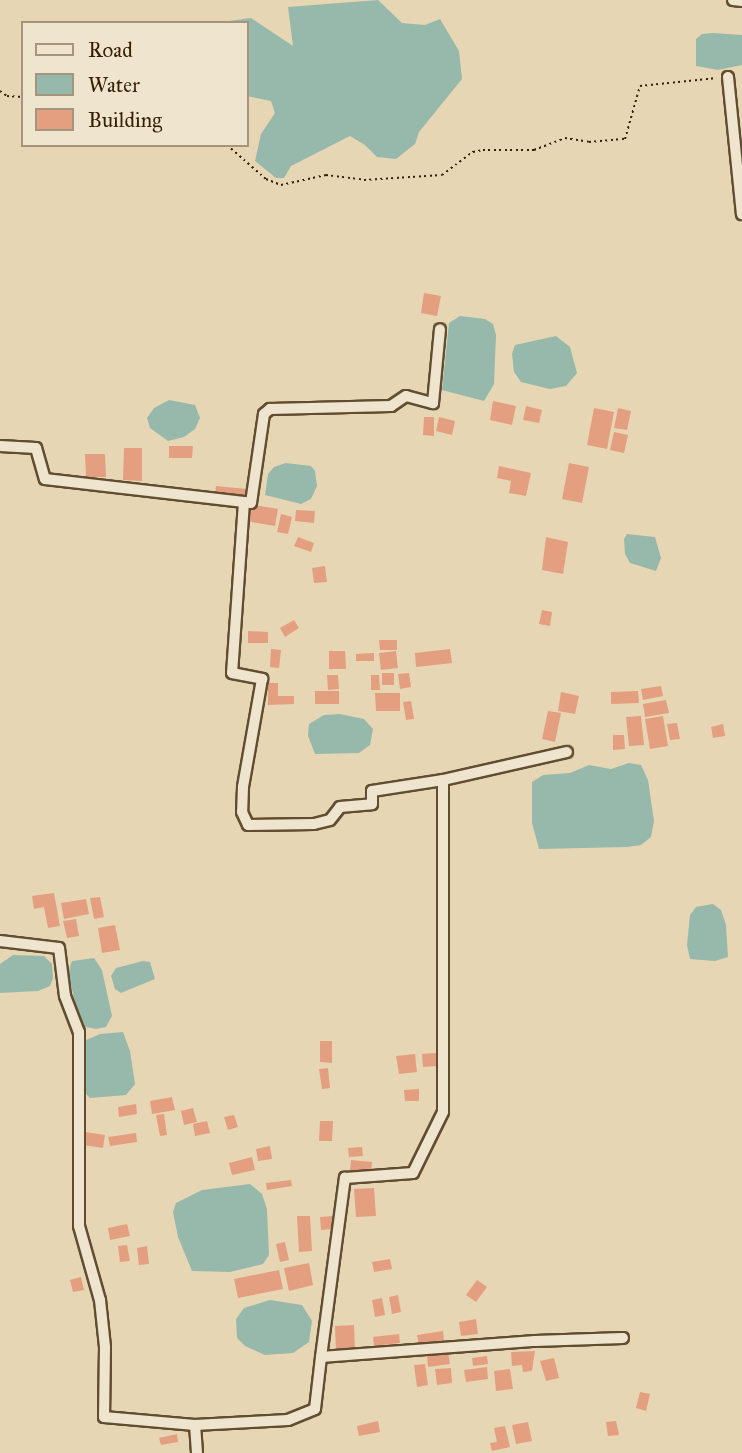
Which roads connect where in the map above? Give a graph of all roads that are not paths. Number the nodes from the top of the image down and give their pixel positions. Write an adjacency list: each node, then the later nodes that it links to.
1 (733, 0): 2 (street)
2 (742, 1)
3 (728, 77): 4 (street)
4 (742, 214)
5 (440, 329): 7 (street)
6 (0, 446): 7 (street)
7 (244, 502): 9 (street)
8 (567, 752): 9 (street)
9 (443, 780): 12 (street)
10 (0, 941): 13 (street)
11 (623, 1339): 12 (street)
12 (321, 1357): 13 (street)
13 (195, 1425): 14 (street)
14 (197, 1453)

